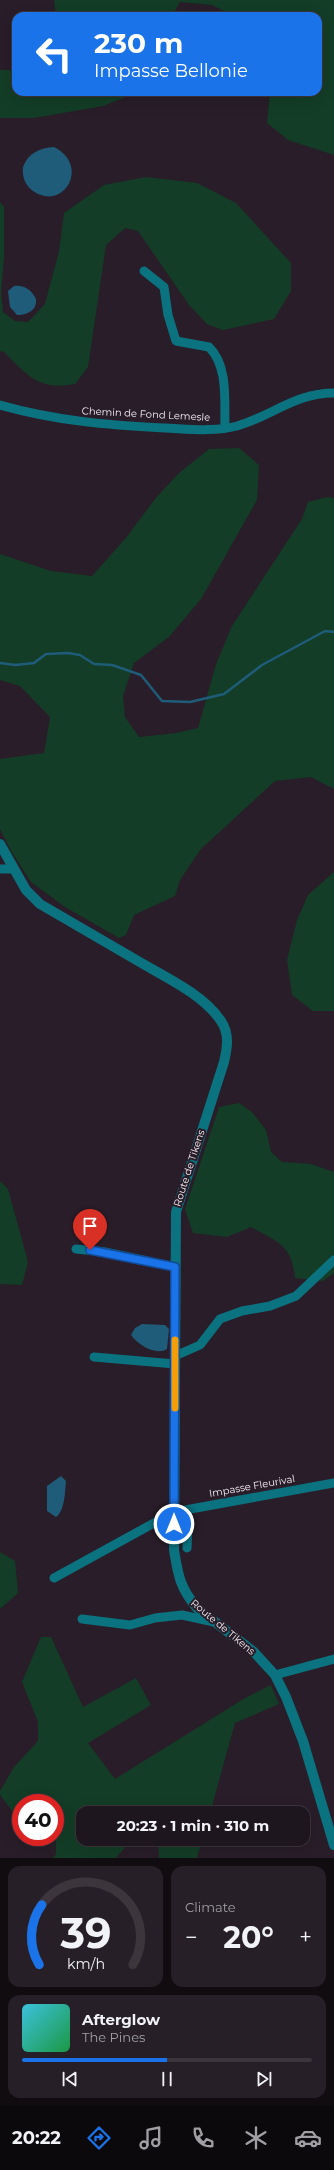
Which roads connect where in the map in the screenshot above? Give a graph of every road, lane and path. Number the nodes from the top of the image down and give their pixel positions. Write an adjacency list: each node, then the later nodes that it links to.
1 (144, 270): 4 (street)
2 (334, 393): 4 (street, Chemin de Fond Lemesle)
3 (0, 405): 4 (street, Chemin de Fond Lemesle)
4 (225, 428)
5 (0, 844): 7 (street, Route de Tikens)
6 (0, 869): 7 (street)
7 (12, 869): 10 (street, Route de Tikens)
8 (76, 1249): 10 (street)
9 (334, 1260): 12 (street)
10 (175, 1267): 12 (street, Route de Tikens)
11 (94, 1357): 12 (street)
12 (175, 1360): 14 (street, Route de Tikens)
13 (334, 1483): 14 (street, Impasse Fleurival)
14 (174, 1512): 15 (street); 16 (street, Impasse Fleurival); 18 (street, Route de Tikens)
15 (188, 1548)
16 (54, 1578)
17 (82, 1619): 18 (street)
18 (214, 1622): 20 (street, Route de Tikens)
19 (334, 1658): 20 (street)
20 (275, 1675): 21 (street, Route de Tikens)
21 (334, 1845)

